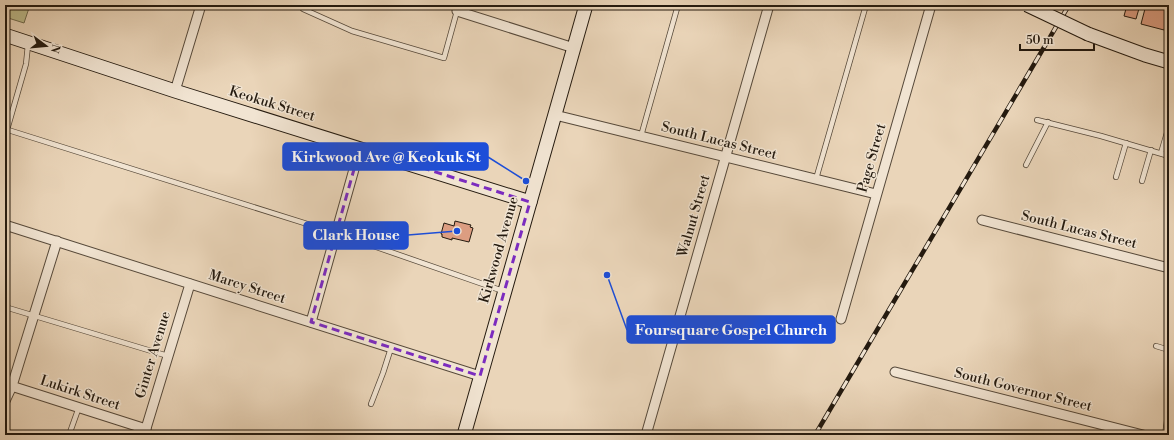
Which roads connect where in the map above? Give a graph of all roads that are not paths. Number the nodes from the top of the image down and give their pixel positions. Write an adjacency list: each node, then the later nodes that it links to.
1 (201, 5): 14 (street)
2 (586, 5): 12 (main road, Kirkwood Avenue)
3 (678, 5): 20 (lane)
4 (769, 5): 26 (street, Walnut Street)
5 (866, 5): 29 (lane)
6 (931, 5): 31 (street, Page Street)
7 (1027, 5): 13 (main road, bridge)
8 (303, 9): 9 (lane)
9 (457, 11): 12 (street)
10 (5, 35): 11 (main road, Keokuk Street)
11 (28, 43): 14 (main road, Keokuk Street); 19 (lane)
12 (574, 48): 15 (main road, Kirkwood Avenue)
13 (1169, 62)
14 (175, 91): 22 (main road, Keokuk Street)
15 (555, 114): 20 (street, South Lucas Street); 32 (main road, Kirkwood Avenue)
16 (1037, 120): 17 (lane)
17 (1048, 122): 21 (lane); 27 (lane)
18 (1169, 126): 24 (lane)
19 (6, 129): 35 (lane)
20 (641, 136): 26 (street, South Lucas Street)
21 (1126, 143): 23 (lane); 28 (lane)
22 (360, 148): 32 (main road, Keokuk Street); 35 (street)
23 (1151, 150): 24 (lane); 30 (lane)
24 (1161, 153): 25 (lane)
25 (1169, 156)
26 (726, 157): 29 (street, South Lucas Street); 59 (street, Walnut Street)
27 (1026, 166)
28 (1116, 177)
29 (816, 179): 31 (street, South Lucas Street)
30 (1142, 181)
31 (876, 194): 42 (street, Page Street)
32 (530, 202): 39 (main road, Kirkwood Avenue)
33 (982, 220): 37 (street, South Lucas Street)
34 (5, 225): 36 (street, Marcy Street)
35 (336, 233): 39 (lane); 43 (street)
36 (57, 241): 38 (street, Marcy Street); 41 (street)
37 (1169, 268)
38 (190, 284): 43 (street, Marcy Street); 47 (street, Ginter Avenue)
39 (504, 292): 49 (main road, Kirkwood Avenue)
40 (5, 307): 41 (lane)
41 (34, 316): 47 (lane); 50 (street)
42 (841, 319)
43 (311, 322): 45 (street, Marcy Street)
44 (1156, 346): 46 (lane)
45 (391, 348): 49 (street, Marcy Street); 52 (lane)
46 (1169, 350)
47 (168, 356): 55 (street, Ginter Avenue)
48 (895, 372): 56 (street, South Governor Street)
49 (480, 376): 58 (main road, Kirkwood Avenue)
50 (8, 385): 51 (street); 54 (street, Lukirk Street)
51 (5, 401)
52 (371, 404)
53 (1169, 406): 61 (lane)
54 (79, 407): 55 (street, Lukirk Street); 57 (lane)
55 (145, 432)
56 (1123, 433): 60 (street, South Governor Street)
57 (69, 435)
58 (464, 435)
59 (646, 435)
60 (1143, 435)
61 (1165, 435)

